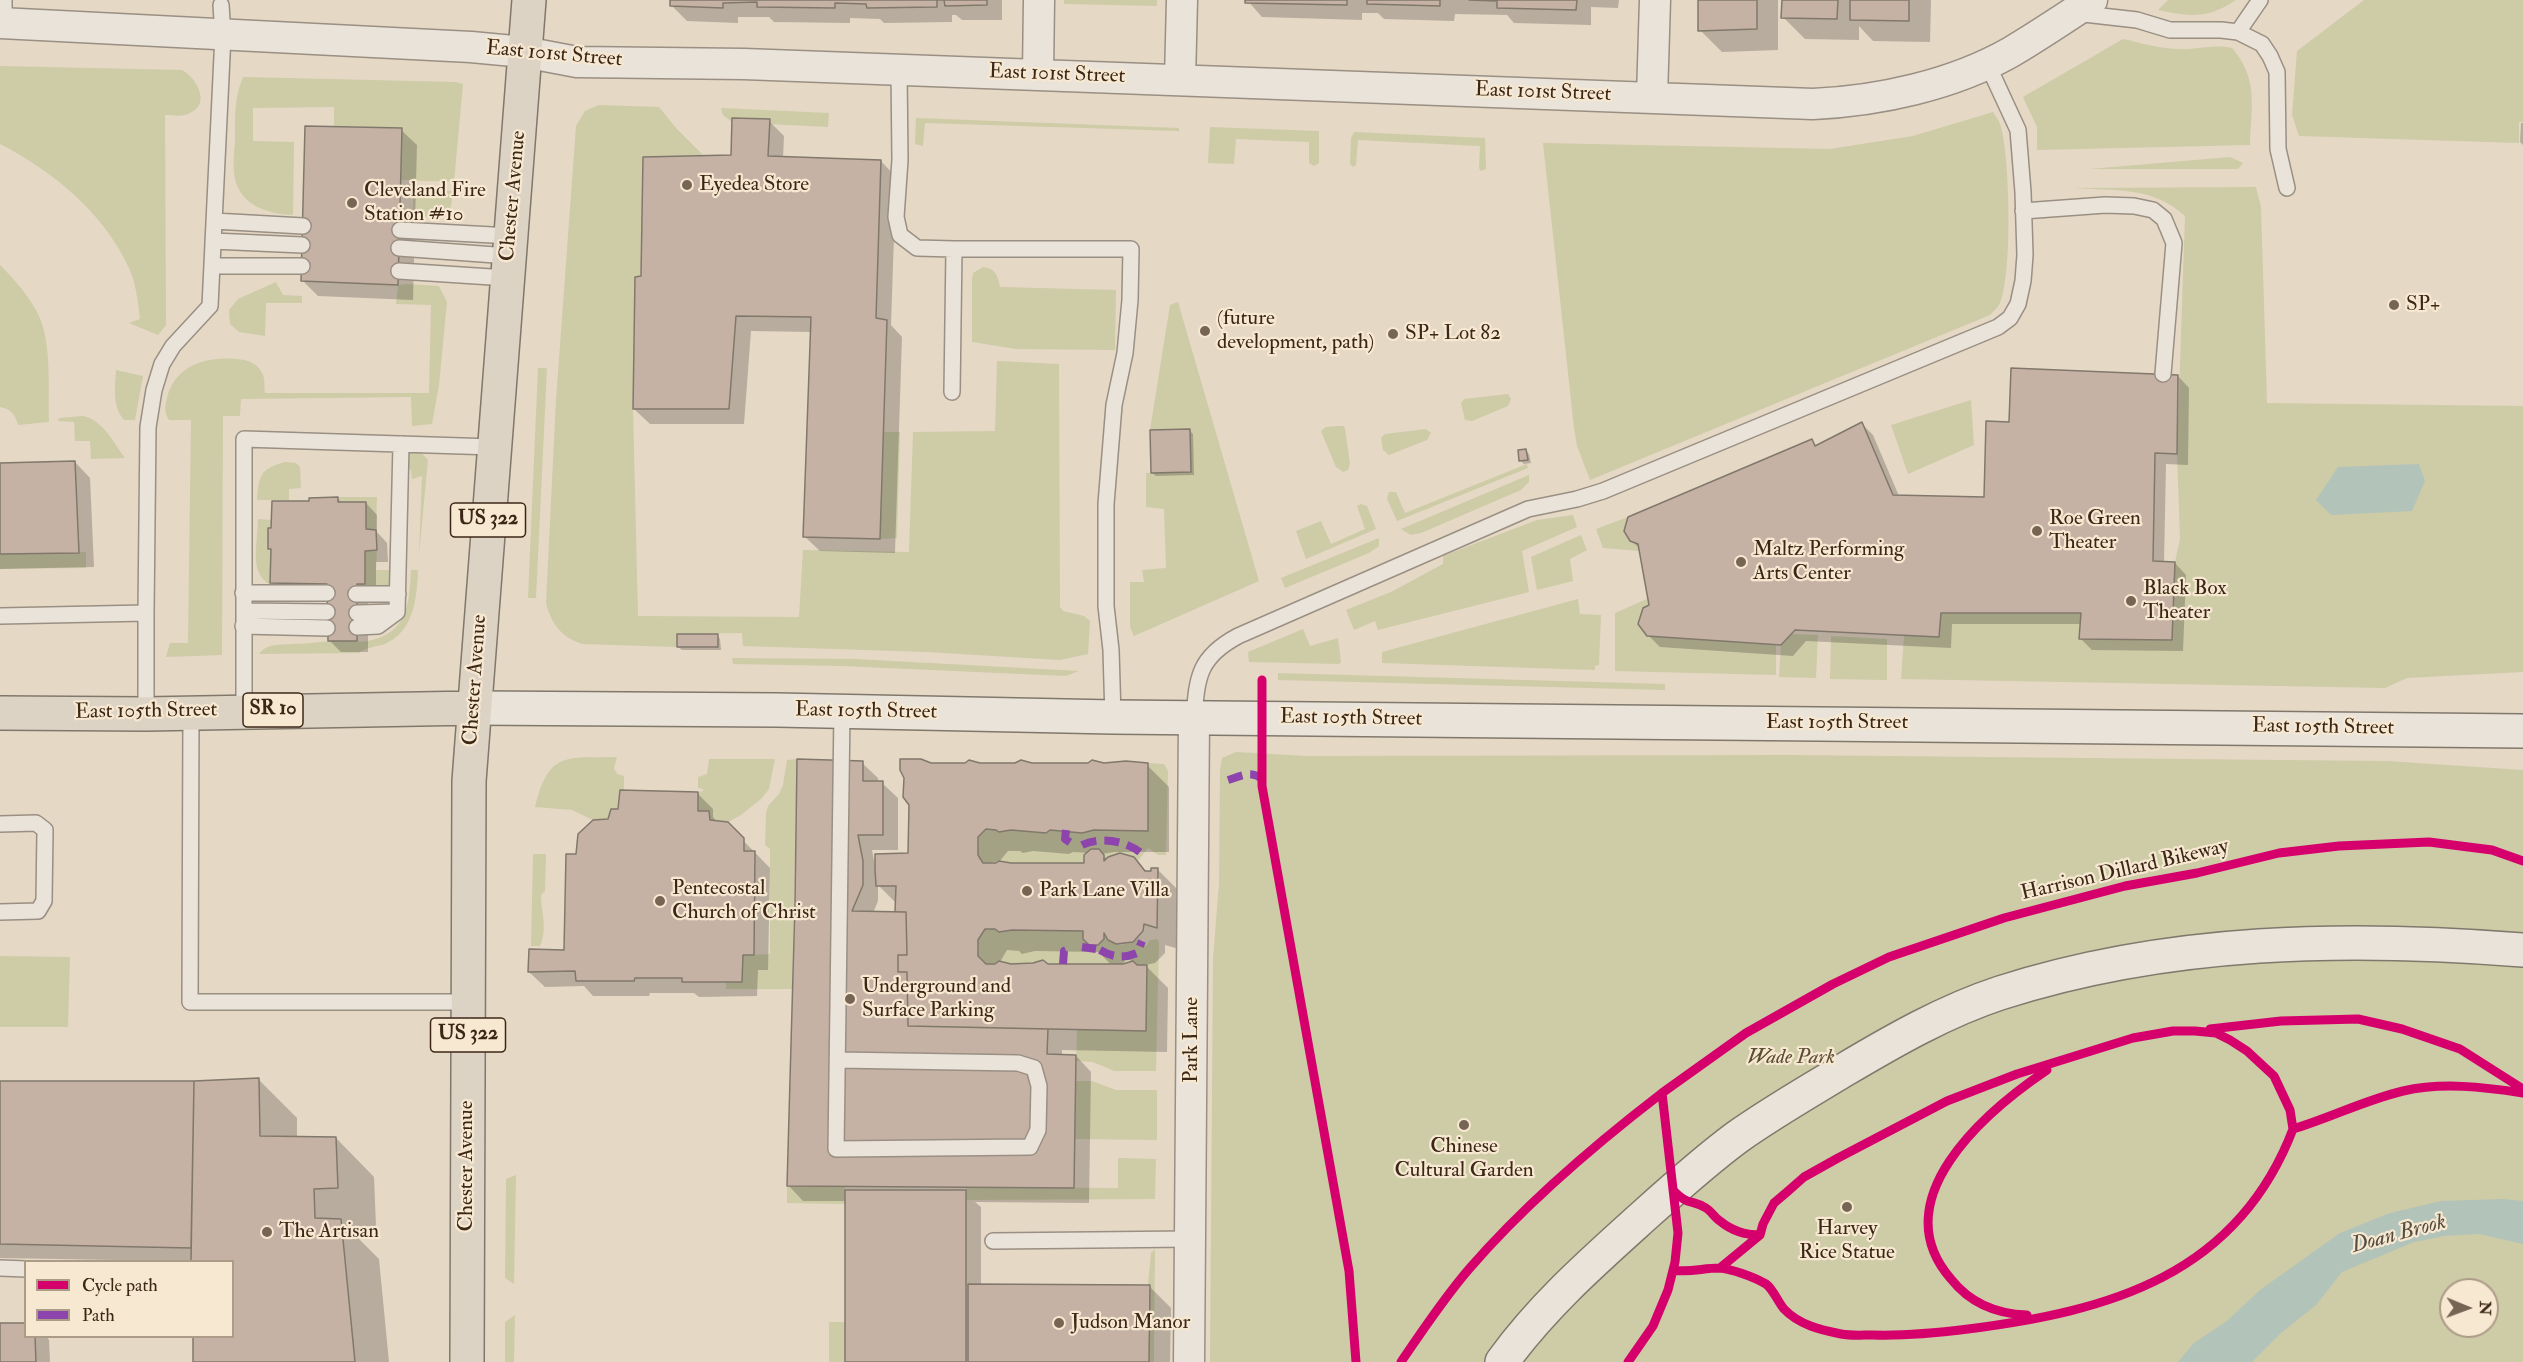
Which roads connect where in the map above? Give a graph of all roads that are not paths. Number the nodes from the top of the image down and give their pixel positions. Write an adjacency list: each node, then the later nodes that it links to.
1 (529, 0): 11 (main road, Chester Avenue / US 322)
2 (1039, 0): 14 (street)
3 (1182, 0): 15 (street)
4 (1655, 0): 16 (street)
5 (2260, 0): 9 (lane)
6 (221, 4): 10 (lane)
7 (2082, 6): 9 (lane); 12 (street, East 101st Street)
8 (3, 15): 10 (street, East 101st Street)
9 (2238, 32): 17 (lane)
10 (223, 35): 11 (street, East 101st Street); 19 (lane)
11 (524, 52): 13 (street, East 101st Street); 26 (main road, Chester Avenue / US 322)
12 (1987, 63): 16 (street, East 101st Street); 18 (lane)
13 (899, 70): 14 (street, East 101st Street); 25 (lane)
14 (1038, 75): 15 (street, East 101st Street)
15 (1180, 80): 16 (street, East 101st Street)
16 (1652, 97)
17 (2287, 188)
18 (2023, 211): 30 (lane); 50 (lane)
19 (214, 221): 20 (lane); 22 (lane)
20 (303, 226)
21 (400, 230): 26 (lane)
22 (213, 241): 23 (lane); 27 (lane)
23 (302, 245)
24 (399, 248): 26 (lane)
25 (954, 249): 31 (lane); 49 (lane)
26 (509, 257): 29 (lane); 33 (main road, Chester Avenue / US 322)
27 (212, 266): 28 (lane); 38 (lane)
28 (302, 266)
29 (399, 271)
30 (2163, 374)
31 (952, 392)
32 (401, 444): 33 (lane); 34 (lane); 37 (lane)
33 (493, 447): 43 (main road, Chester Avenue / US 322)
34 (243, 593): 35 (lane); 40 (lane)
35 (327, 593)
36 (356, 594): 37 (lane)
37 (398, 594): 42 (lane)
38 (146, 613): 39 (lane); 48 (lane)
39 (0, 616)
40 (244, 619): 41 (lane); 44 (lane)
41 (327, 620)
42 (357, 620)
43 (474, 708): 44 (main road, East 105th Street / SR 10); 46 (main road, East 105th Street); 55 (main road, Chester Avenue / US 322)
44 (244, 711): 45 (main road, East 105th Street / SR 10)
45 (191, 712): 48 (main road, East 105th Street / SR 10); 55 (lane)
46 (842, 712): 49 (main road, East 105th Street); 56 (lane)
47 (0, 713): 48 (main road, East 105th Street / SR 10)
48 (146, 714)
49 (1113, 717): 50 (main road, East 105th Street)
50 (1194, 717): 51 (main road, East 105th Street); 57 (street, Park Lane)
51 (2523, 731)
52 (0, 824): 53 (lane)
53 (0, 912)
54 (2523, 950): 63 (main road)
55 (468, 1002): 61 (main road, Chester Avenue / US 322)
56 (838, 1060): 56 (lane)
57 (1190, 1239): 58 (lane); 62 (street, Park Lane)
58 (993, 1241)
59 (0, 1268): 60 (lane)
60 (24, 1269)
61 (467, 1362)
62 (1189, 1362)
63 (1502, 1362)

